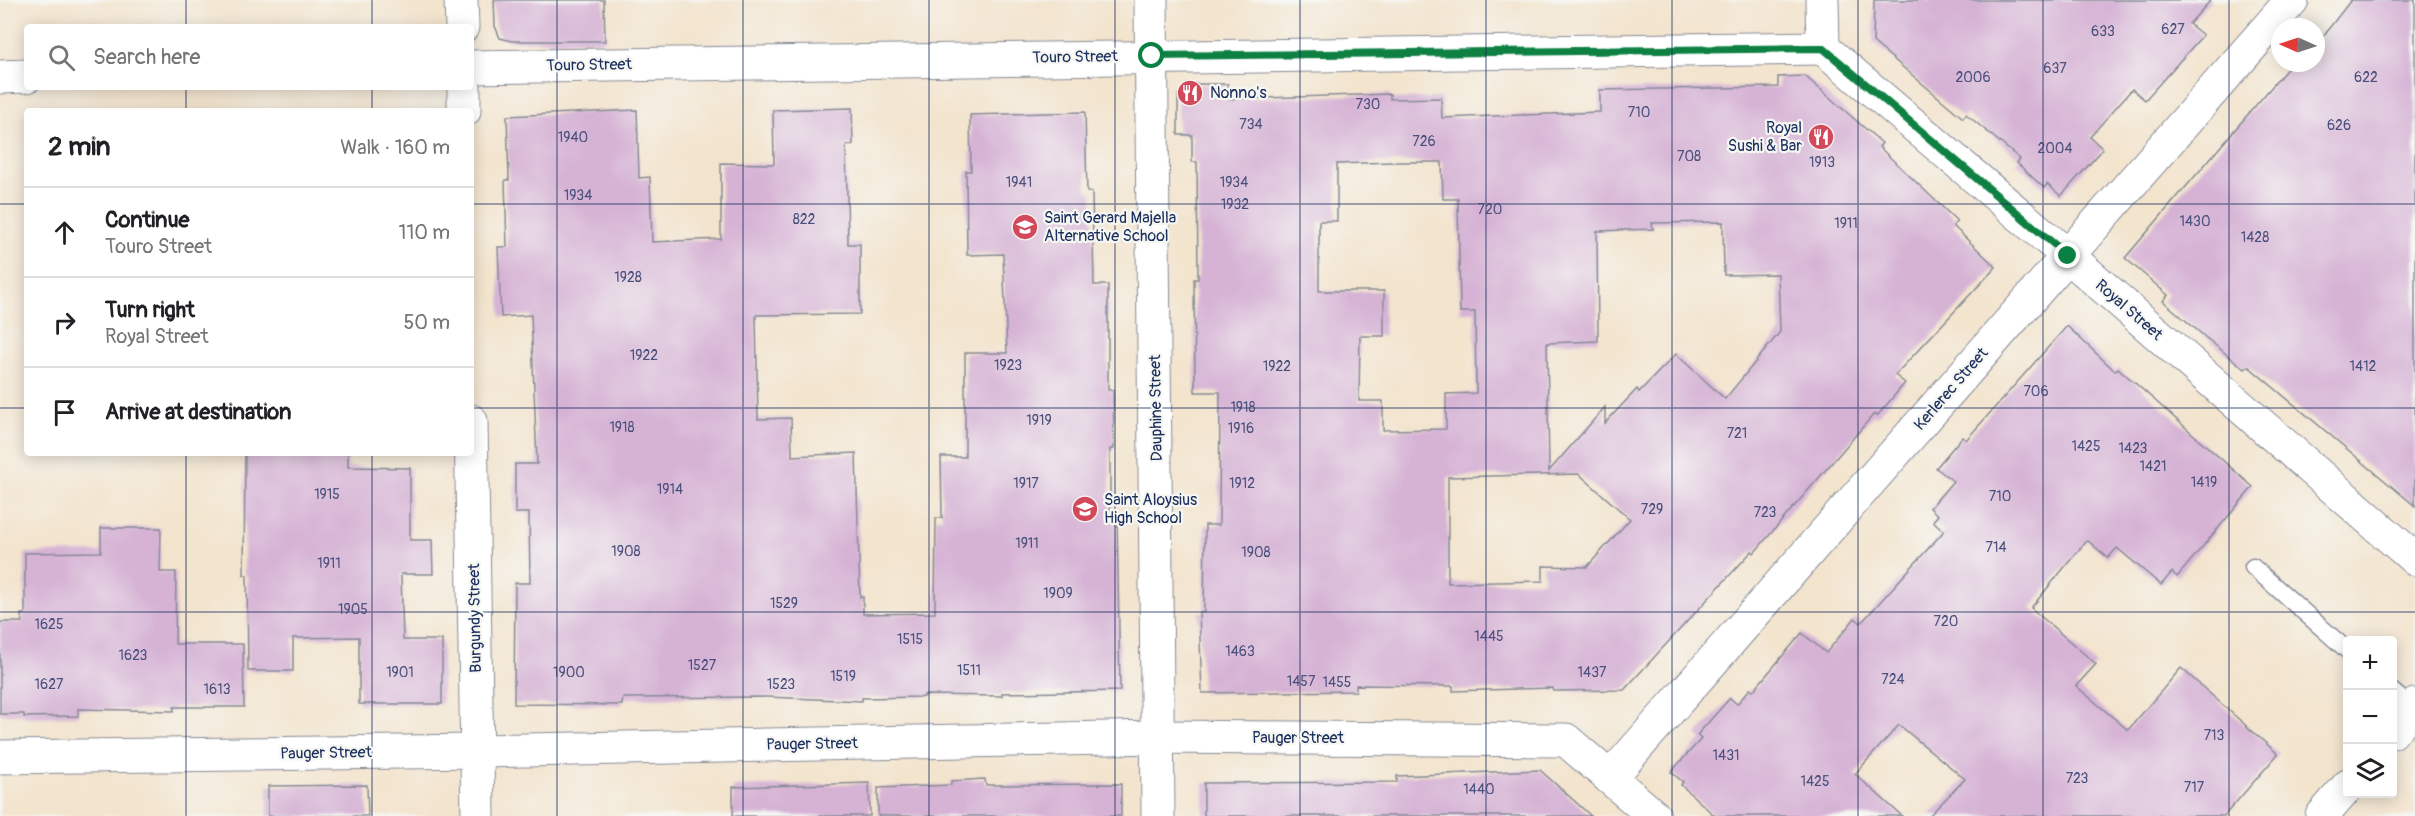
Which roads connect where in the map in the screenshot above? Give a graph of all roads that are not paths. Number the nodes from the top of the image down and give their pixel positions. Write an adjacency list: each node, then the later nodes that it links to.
1 (461, 0): 5 (street)
2 (1150, 0): 7 (street, Dauphine Street)
3 (1822, 0): 6 (street)
4 (2292, 0): 13 (street, Kerlerec Street)
5 (462, 24)
6 (1823, 48): 7 (street, Touro Street); 13 (street, Royal Street)
7 (1152, 56): 8 (street, Touro Street); 18 (street, Dauphine Street)
8 (474, 67)
9 (24, 76): 10 (street)
10 (0, 77)
11 (464, 90): 12 (street)
12 (464, 108)
13 (2068, 256): 15 (street, Royal Street); 21 (street, Kerlerec Street)
14 (472, 456): 19 (street, Burgundy Street)
15 (2415, 559)
16 (2253, 567): 17 (lane)
17 (2343, 647)
18 (1159, 738): 19 (street, Pauger Street); 21 (street, Pauger Street); 24 (street, Dauphine Street)
19 (478, 751): 20 (street, Pauger Street); 23 (street, Burgundy Street)
20 (0, 757)
21 (1610, 778): 25 (street, Pauger Street)
22 (2343, 792): 26 (street)
23 (478, 816)
24 (1158, 816)
25 (1654, 816)
26 (2322, 816)

